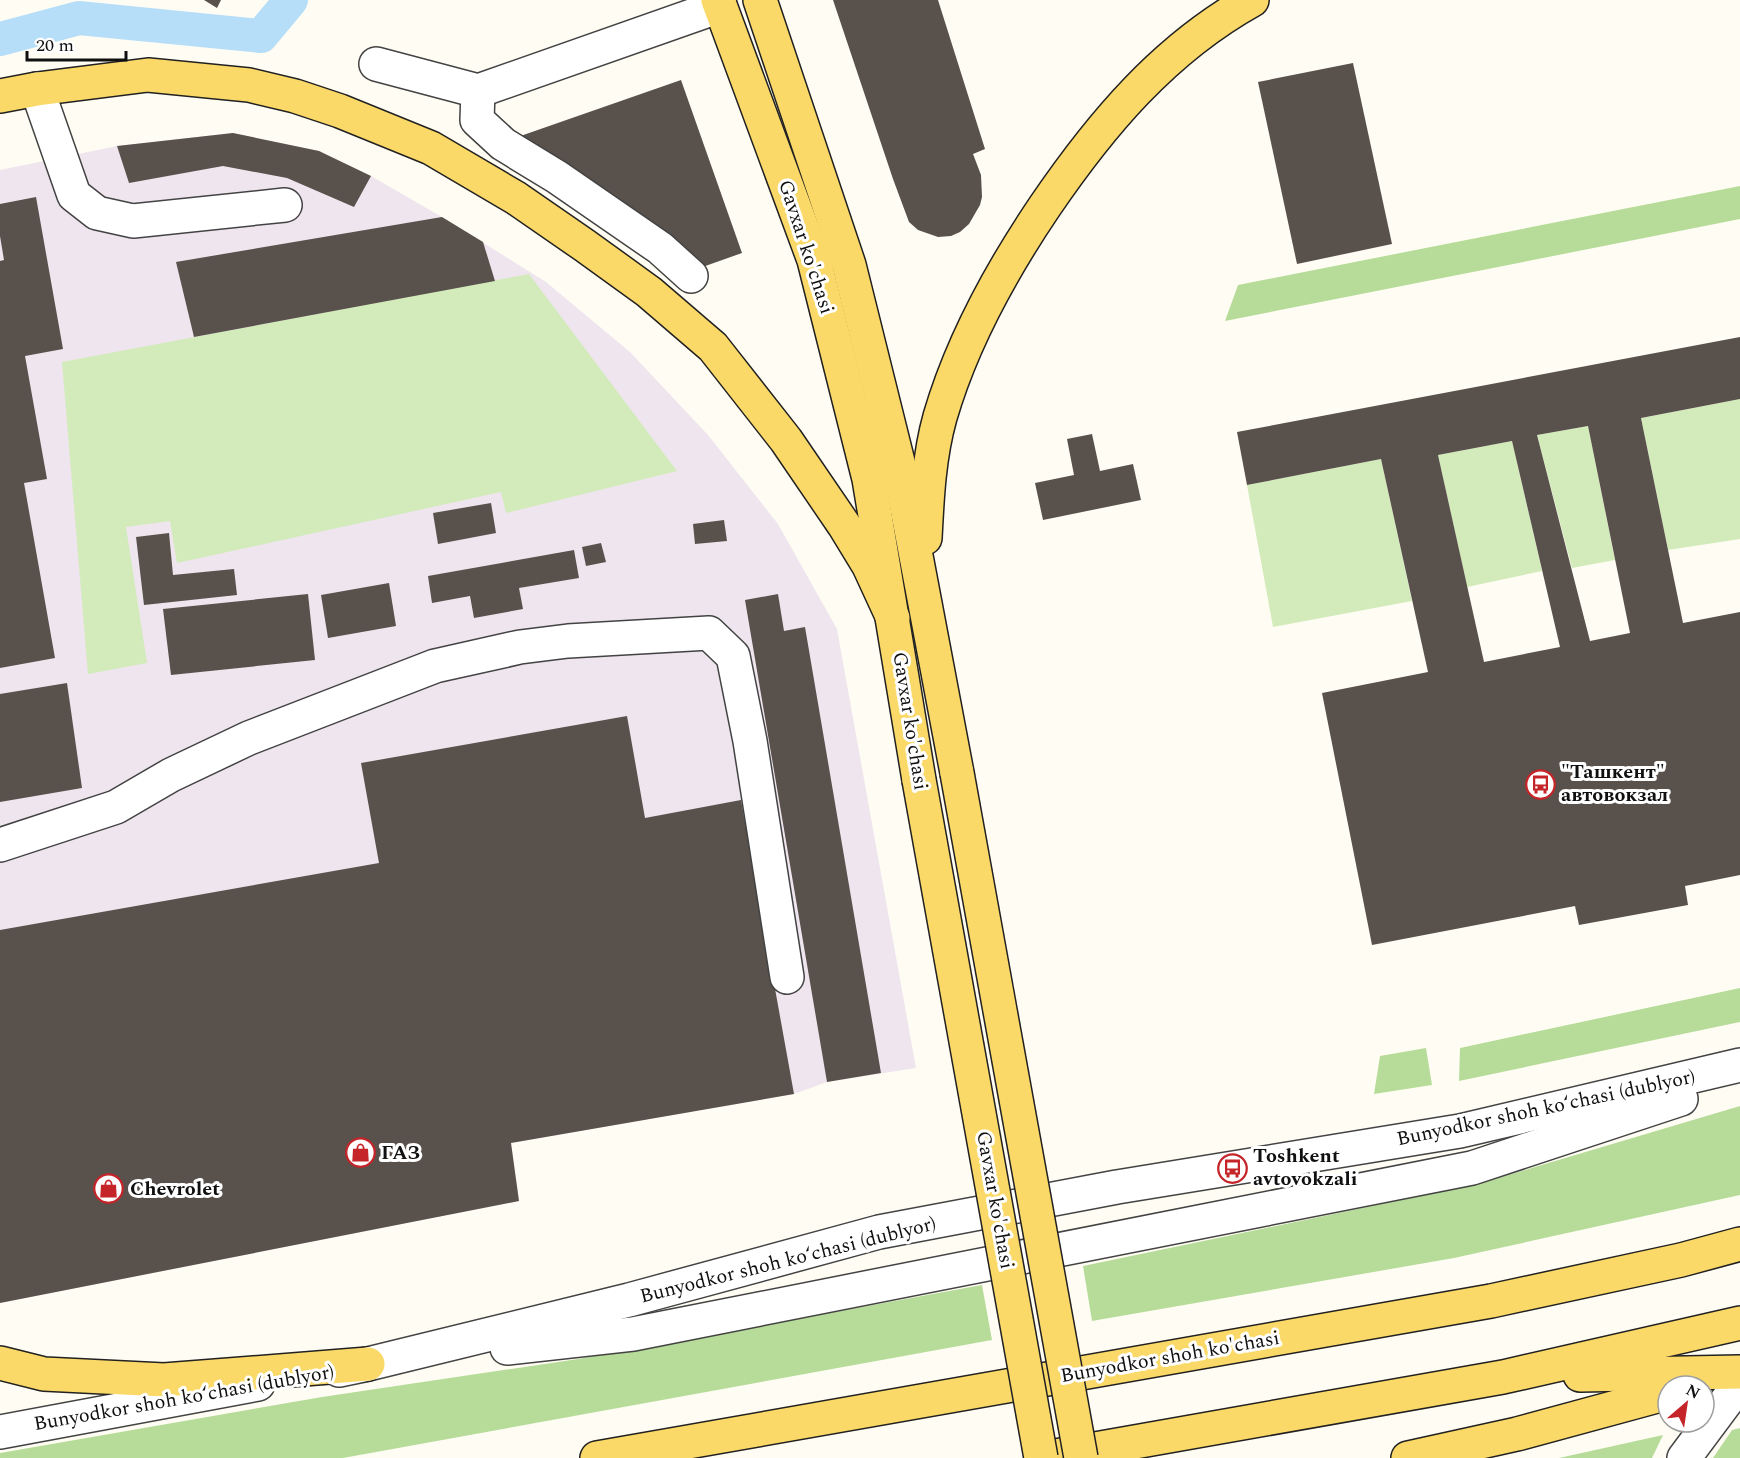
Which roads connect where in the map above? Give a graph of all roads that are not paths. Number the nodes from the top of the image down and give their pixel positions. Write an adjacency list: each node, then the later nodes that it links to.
1 (760, 0): 11 (main road, Gavxar ko'chasi)
2 (1252, 0): 11 (main road)
3 (719, 3): 6 (street); 10 (main road, Gavxar ko'chasi)
4 (376, 64): 6 (street)
5 (37, 89): 7 (main road); 8 (street); 10 (main road)
6 (478, 91): 9 (street)
7 (0, 96)
8 (285, 205)
9 (691, 276)
10 (893, 618): 27 (main road, Gavxar ko'chasi, bridge)
11 (927, 618): 28 (main road, Gavxar ko'chasi, bridge)
12 (0, 845): 13 (street)
13 (787, 977)
14 (1740, 1065): 19 (street, Bunyodkor shoh koʻchasi (dublyor))
15 (1740, 1079): 19 (street, Bunyodkor shoh koʻchasi (dublyor))
16 (1740, 1244): 26 (main road, Bunyodkor shoh ko'chasi)
17 (1740, 1323): 21 (main road)
18 (0, 1363): 19 (main road)
19 (368, 1364): 25 (street, Bunyodkor shoh koʻchasi (dublyor))
20 (1740, 1373): 21 (main road); 22 (main road)
21 (1503, 1377): 27 (main road)
22 (1716, 1380)
23 (1740, 1383): 30 (street)
24 (1656, 1396): 29 (main road)
25 (0, 1432)
26 (597, 1458)
27 (1043, 1458)
28 (1081, 1458)
29 (1408, 1458)
30 (1684, 1458)

